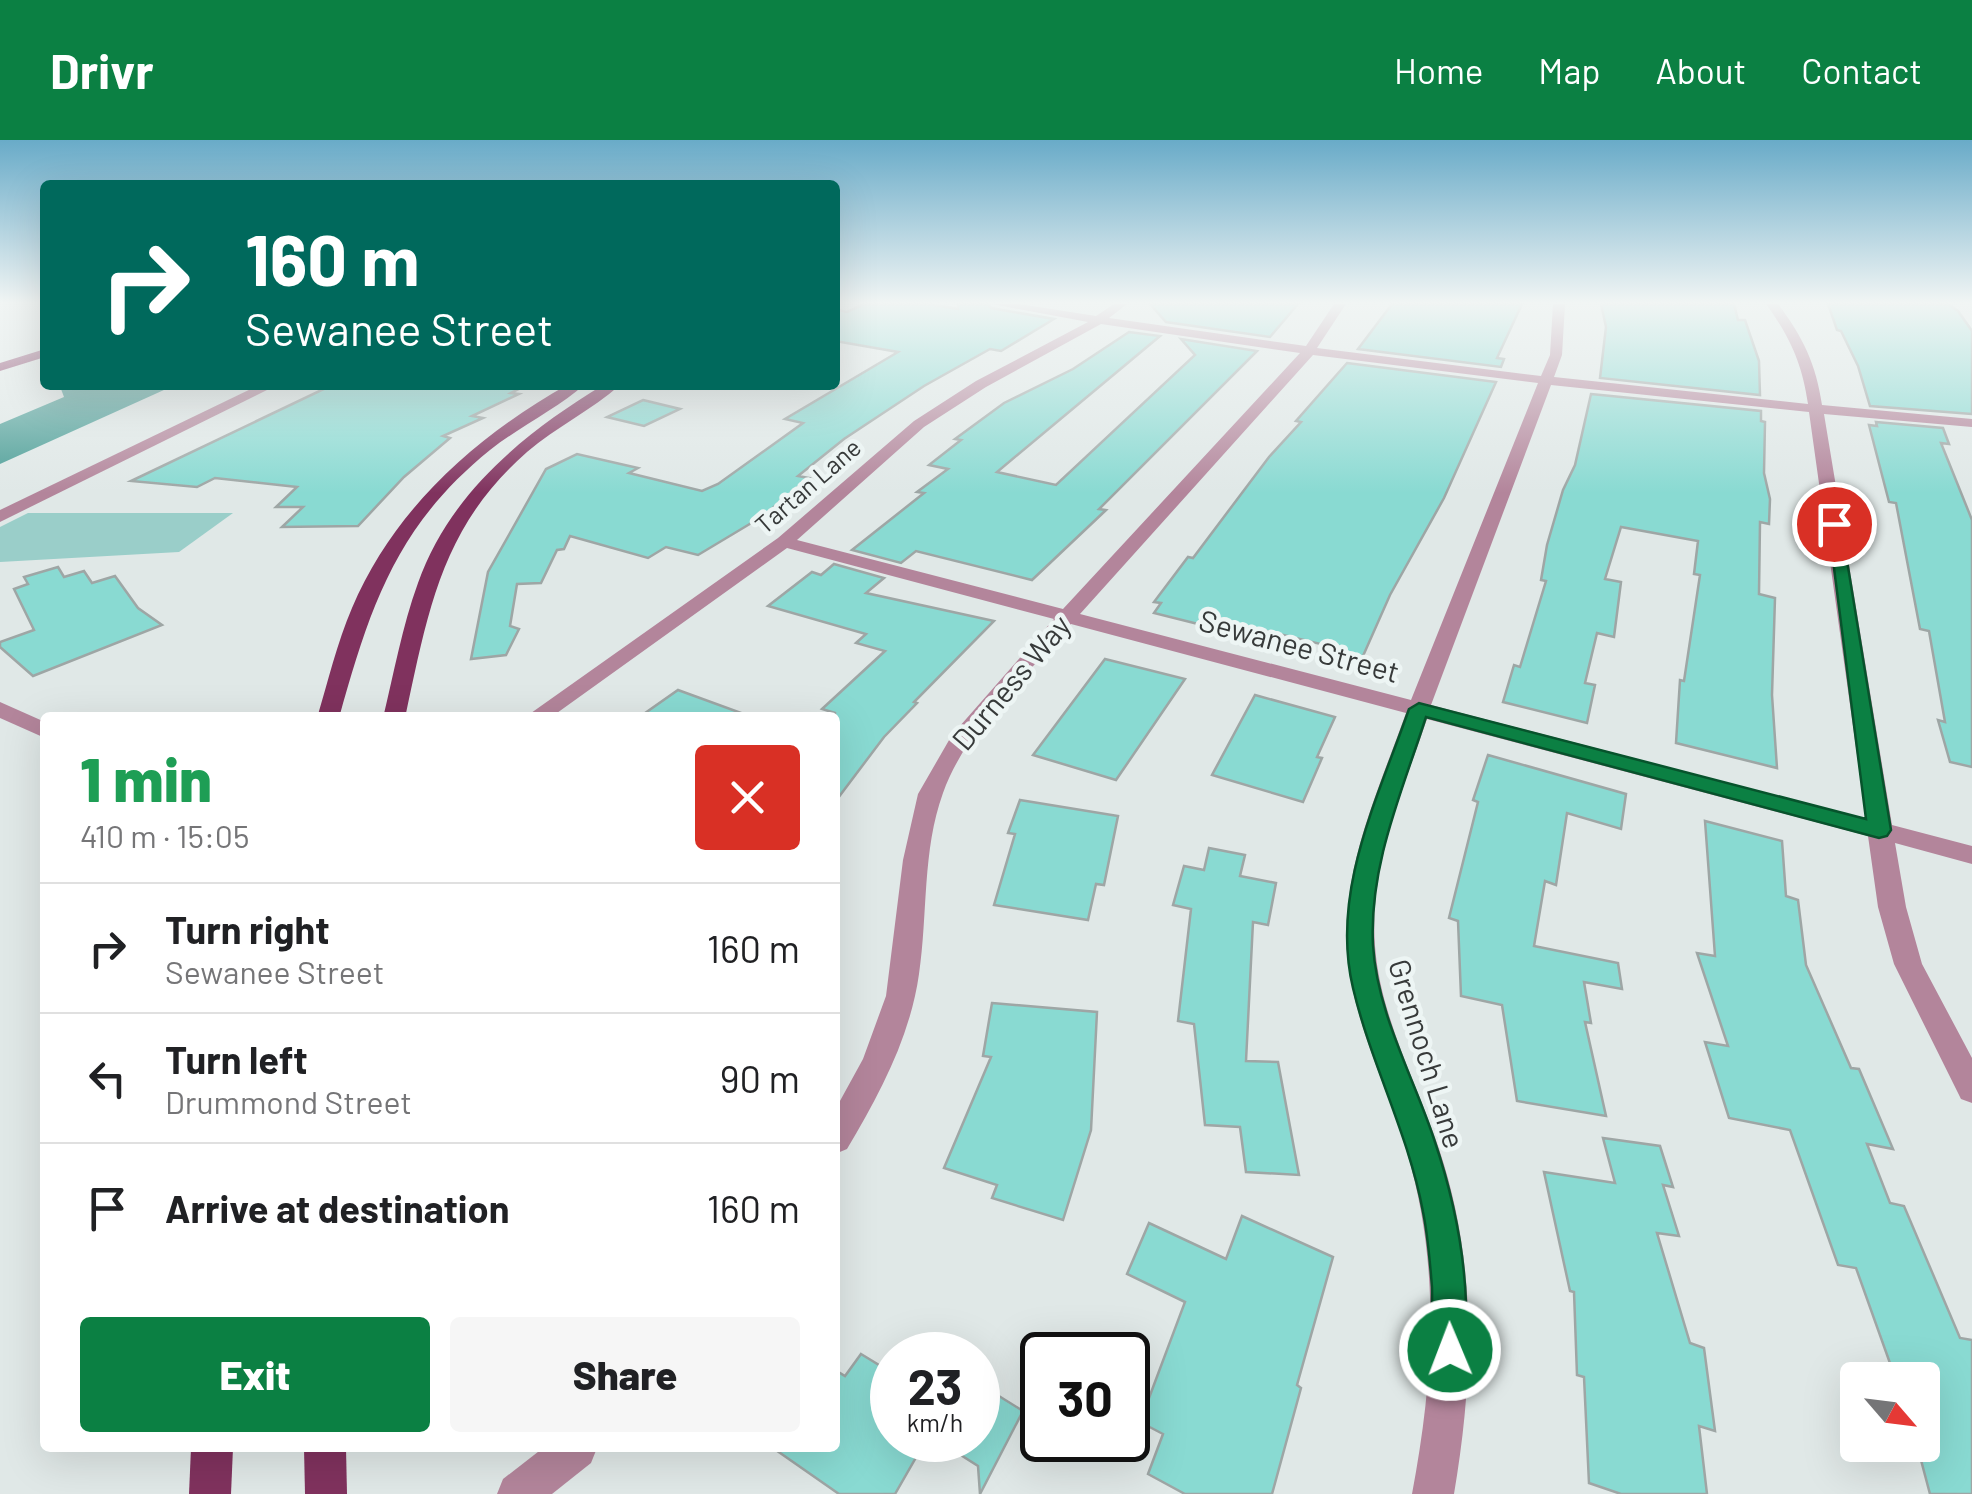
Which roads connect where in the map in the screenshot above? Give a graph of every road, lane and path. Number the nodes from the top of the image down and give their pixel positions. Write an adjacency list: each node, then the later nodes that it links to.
1 (1016, 367): 15 (street, Tartan Lane)
2 (1294, 367): 16 (street, Durness Way)
3 (1429, 367): 6 (street)
4 (1551, 367): 6 (street, Grennoch Lane)
5 (1807, 367): 10 (street)
6 (1547, 382): 10 (street); 18 (street, Grennoch Lane)
7 (260, 390): 14 (street)
8 (569, 390): 12 (main road)
9 (605, 390): 13 (main road)
10 (1816, 410): 11 (street); 23 (street)
11 (1972, 423)
12 (516, 424): 13 (main road); 19 (main road)
13 (548, 426): 20 (main road)
14 (0, 517)
15 (784, 542): 16 (street, Sewanee Street); 21 (street, Tartan Lane)
16 (1066, 616): 18 (street, Sewanee Street); 26 (street, Durness Way)
17 (0, 709): 22 (street)
18 (1419, 709): 23 (street, Sewanee Street); 33 (street, Grennoch Lane)
19 (330, 712)
20 (395, 712)
21 (543, 712)
22 (40, 729)
23 (1879, 830): 24 (street, Sewanee Street); 25 (street)
24 (1972, 854)
25 (1972, 1089)
26 (840, 1131)
27 (212, 1452): 30 (main road)
28 (326, 1452): 31 (main road)
29 (571, 1452): 32 (street)
30 (210, 1494)
31 (326, 1494)
32 (518, 1494)
33 (1434, 1494)

